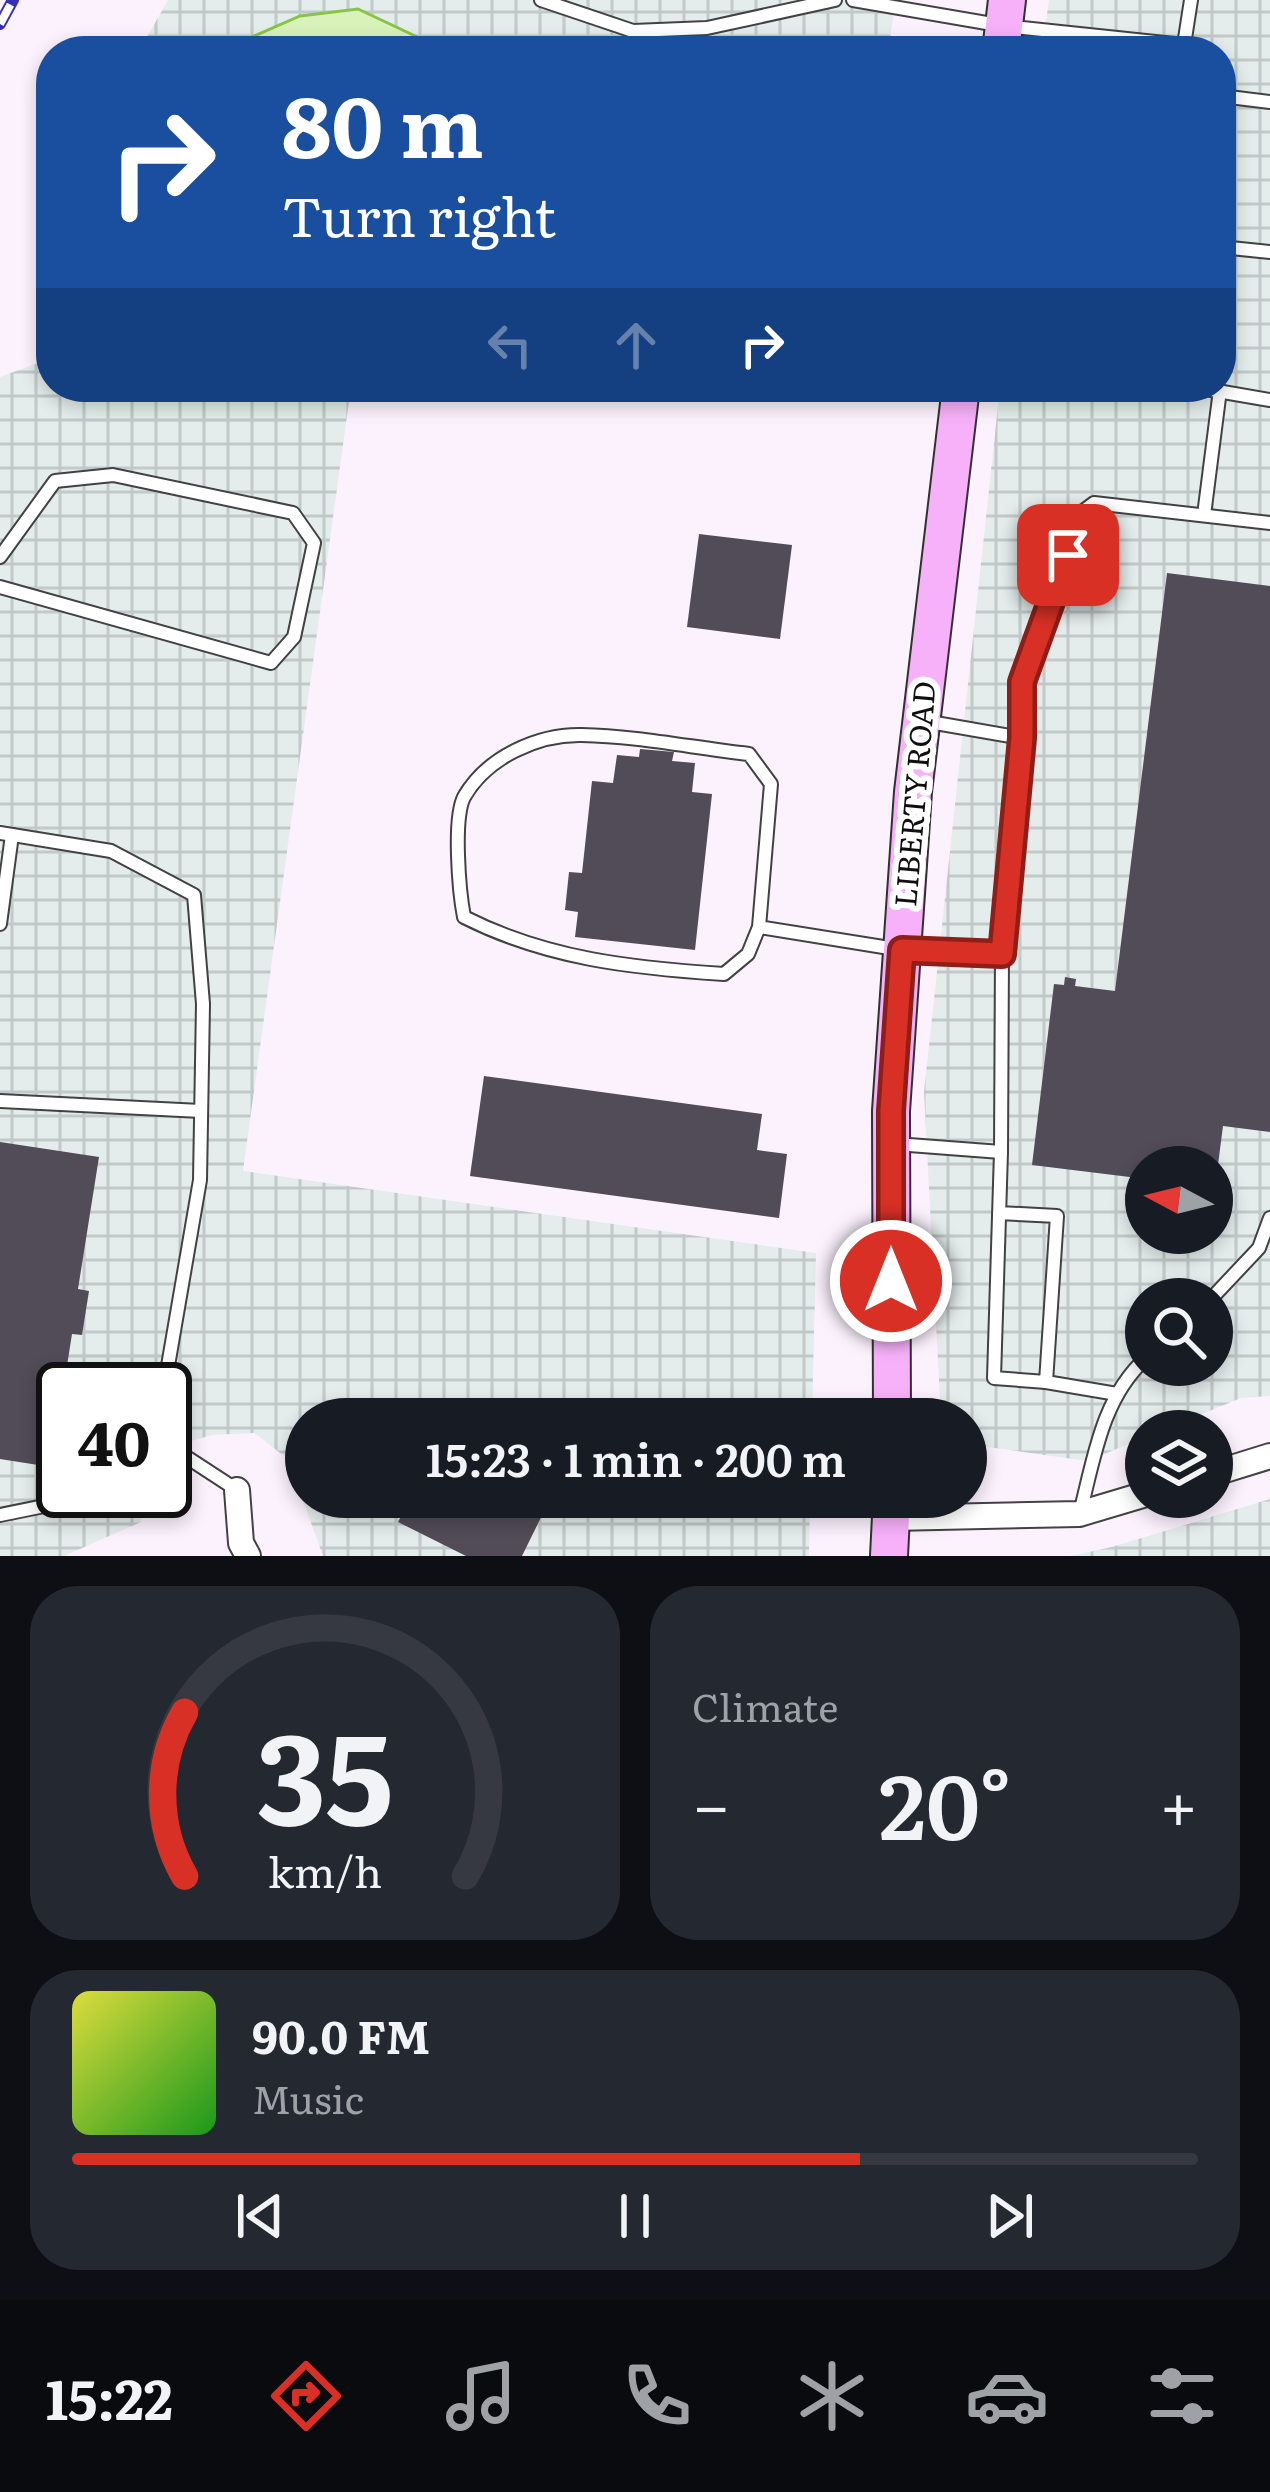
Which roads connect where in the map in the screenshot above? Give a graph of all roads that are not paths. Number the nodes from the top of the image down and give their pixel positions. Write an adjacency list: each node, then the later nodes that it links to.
1 (541, 0): 2 (lane)
2 (835, 0)
3 (853, 0): 5 (lane)
4 (1191, 0): 7 (lane)
5 (1004, 26): 6 (lane)
6 (1086, 36)
7 (1186, 36)
8 (1236, 97): 9 (lane)
9 (1270, 102)
10 (1236, 248): 11 (lane)
11 (1270, 251)
12 (1236, 393): 13 (lane)
13 (1270, 400)
14 (959, 402): 20 (street, LIBERTY ROAD)
15 (1218, 402): 16 (lane)
16 (1204, 514): 17 (lane); 21 (lane)
17 (1270, 523)
18 (0, 557): 19 (lane)
19 (0, 587)
20 (922, 721): 21 (lane); 25 (street, LIBERTY ROAD)
21 (1022, 738): 26 (lane)
22 (6, 834): 23 (lane); 28 (lane)
23 (0, 924)
24 (759, 927): 24 (lane); 25 (lane)
25 (902, 950): 26 (lane); 29 (street, LIBERTY ROAD)
26 (1002, 954): 30 (lane)
27 (0, 1101): 28 (lane)
28 (201, 1111): 34 (lane)
29 (891, 1144): 30 (lane); 38 (street, LIBERTY ROAD)
30 (1001, 1152): 31 (lane)
31 (999, 1213): 36 (lane); 36 (lane)
32 (1270, 1218): 33 (lane)
33 (1231, 1278)
34 (169, 1362)
35 (1125, 1380): 37 (lane)
36 (1046, 1382): 37 (lane)
37 (1117, 1394): 46 (lane)
38 (892, 1398)
39 (1270, 1456): 41 (street)
40 (192, 1461): 42 (lane)
41 (1233, 1467)
42 (237, 1490): 49 (street)
43 (1125, 1500): 46 (street)
44 (36, 1508): 47 (lane)
45 (987, 1511): 46 (street)
46 (1079, 1514)
47 (0, 1515)
48 (891, 1518): 50 (street)
49 (248, 1556)
50 (889, 1556)

